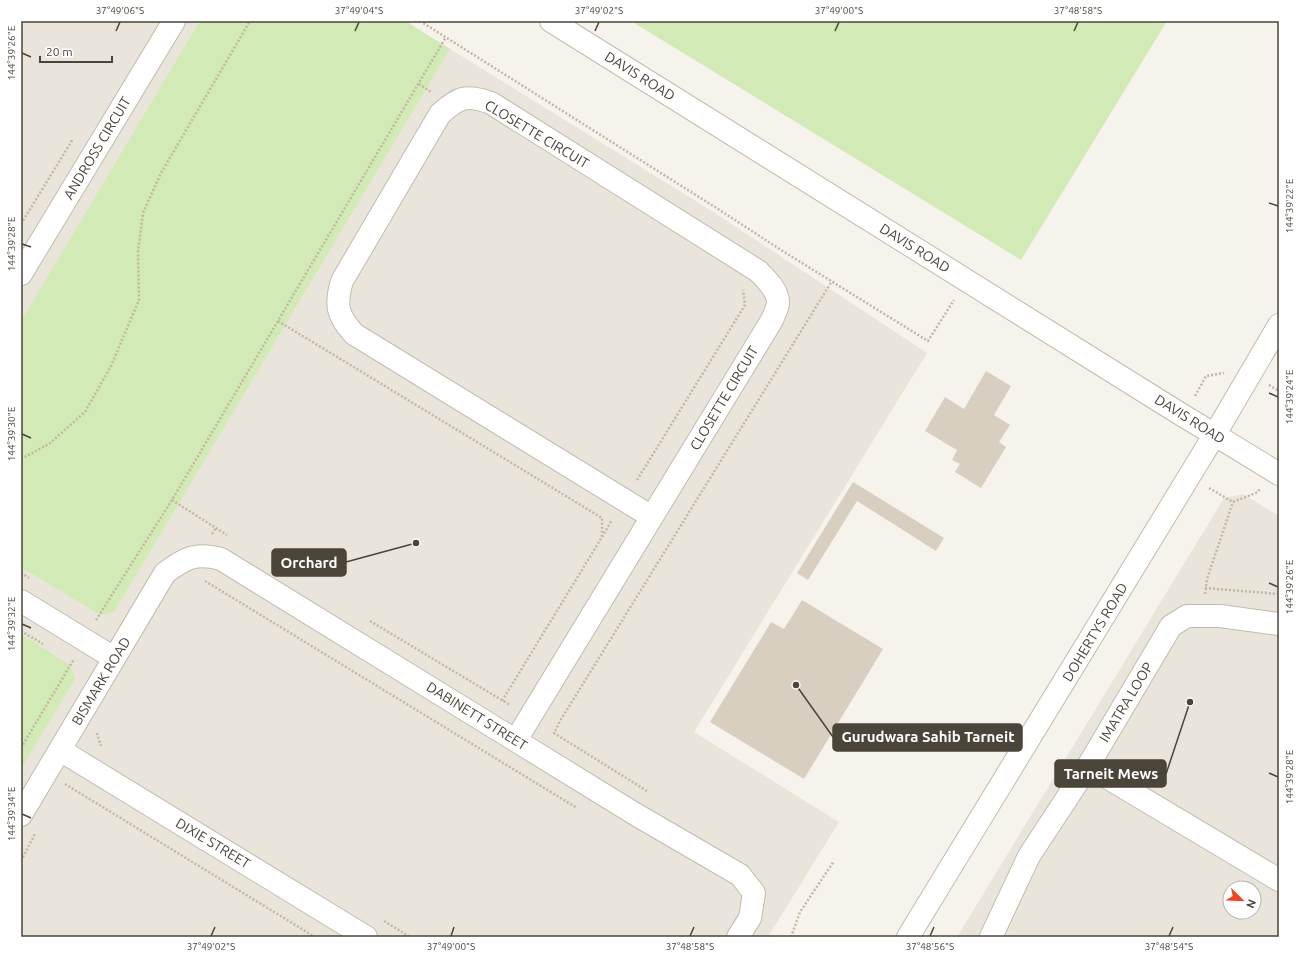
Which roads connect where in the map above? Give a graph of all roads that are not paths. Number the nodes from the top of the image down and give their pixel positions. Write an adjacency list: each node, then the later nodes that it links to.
1 (174, 21): 3 (street, ANDROSS CIRCUIT)
2 (551, 21): 5 (street, DAVIS ROAD)
3 (21, 274)
4 (1279, 325): 5 (street, DOHERTYS ROAD)
5 (1215, 435): 6 (street, DAVIS ROAD); 19 (street, DOHERTYS ROAD)
6 (1279, 474)
7 (652, 517): 7 (street, CLOSETTE CIRCUIT); 12 (street, CLOSETTE CIRCUIT)
8 (194, 557): 11 (street, BISMARK ROAD); 12 (street, DABINETT STREET)
9 (21, 600): 11 (street)
10 (1279, 624): 14 (street, IMATRA LOOP)
11 (114, 658): 13 (street, BISMARK ROAD)
12 (516, 740): 18 (street, DABINETT STREET)
13 (60, 750): 15 (street, BISMARK ROAD); 17 (street, DIXIE STREET)
14 (1088, 766): 16 (street); 20 (street, IMATRA LOOP)
15 (21, 815)
16 (1279, 880)
17 (366, 937)
18 (738, 937)
19 (908, 937)
20 (991, 937)

